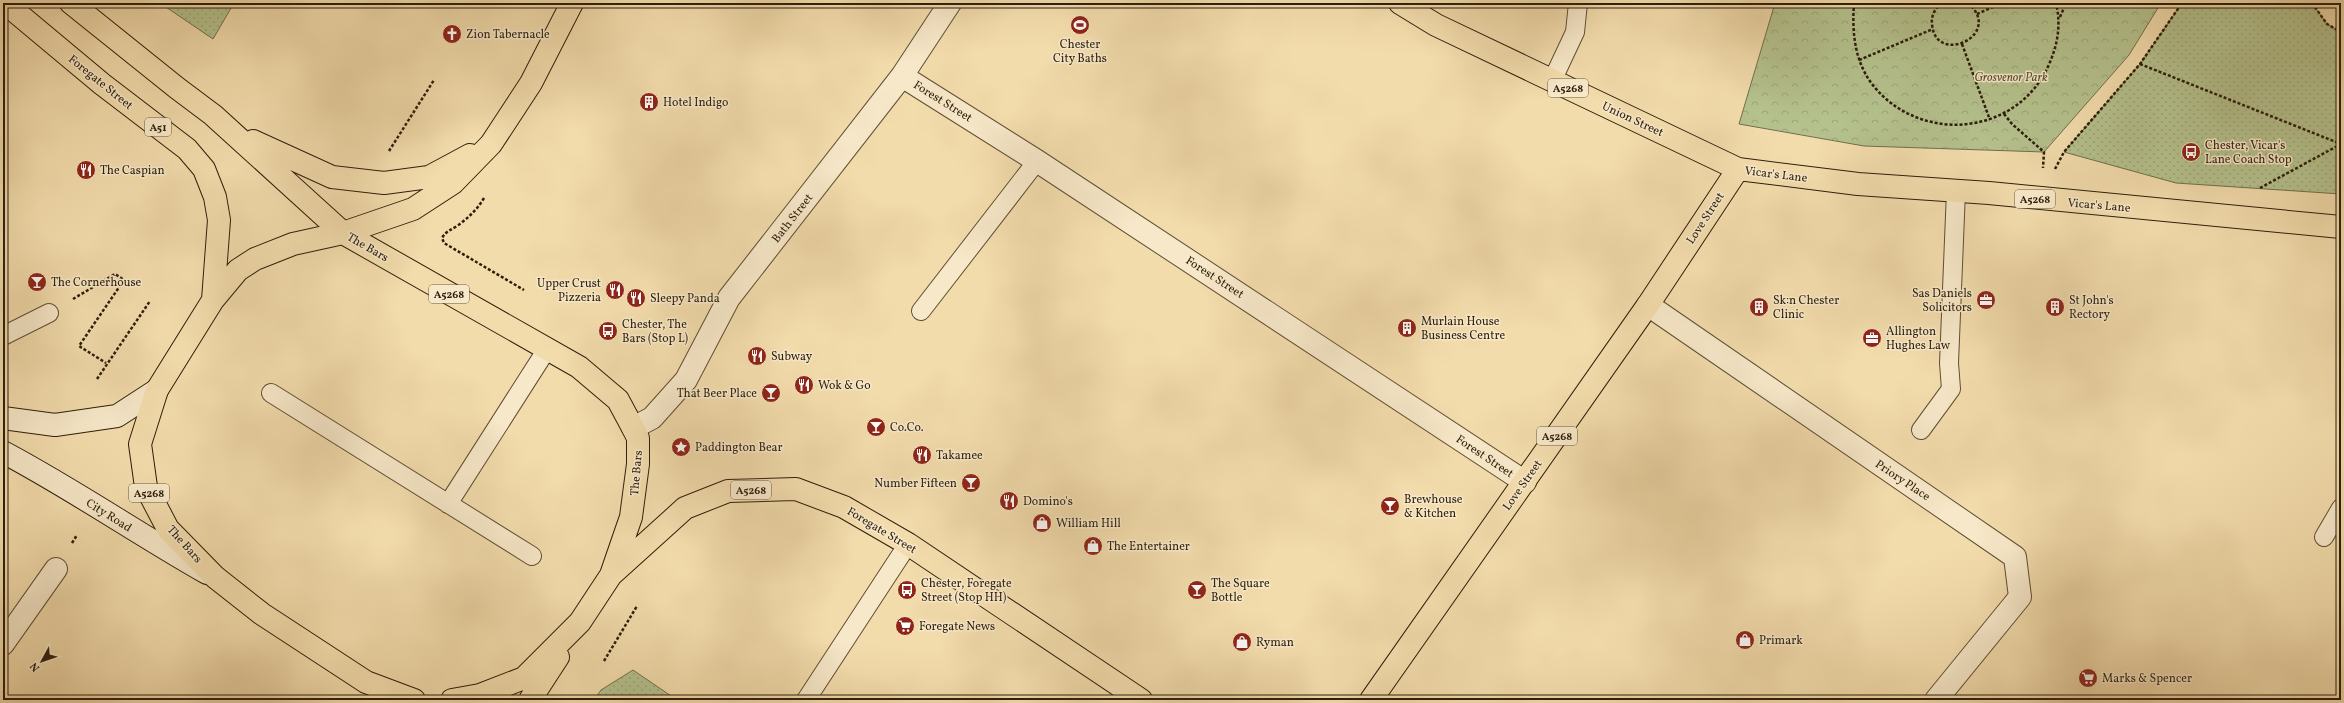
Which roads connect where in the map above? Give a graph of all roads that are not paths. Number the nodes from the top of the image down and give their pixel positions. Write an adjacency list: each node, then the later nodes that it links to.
1 (5, 3): 16 (highway, Foregate Street / A51)
2 (71, 3): 9 (highway)
3 (572, 3): 10 (highway, A5268)
4 (950, 3): 7 (street, Bath Street)
5 (1400, 3): 8 (highway, Union Street / A5268)
6 (1578, 3): 8 (lane)
7 (902, 76): 11 (street, Forest Street); 25 (street, Bath Street)
8 (1552, 81): 12 (highway, Union Street / A5268)
9 (233, 132): 10 (highway); 15 (highway)
10 (491, 144): 15 (highway, A5268)
11 (1037, 160): 18 (lane); 28 (street, Forest Street)
12 (1738, 169): 13 (highway, Vicar's Lane / A5268); 17 (highway, Love Street / A5268)
13 (1956, 191): 14 (highway, Vicar's Lane / A5268); 26 (lane)
14 (2341, 227)
15 (343, 233): 16 (highway, The Bars / A5268); 21 (highway, The Bars / A5268)
16 (213, 300): 22 (highway, The Bars / A5268)
17 (1648, 305): 28 (highway, Love Street / A5268); 46 (street, Priory Place)
18 (921, 311)
19 (49, 313): 20 (lane)
20 (3, 336)
21 (547, 349): 25 (highway, The Bars / A5268); 29 (lane)
22 (157, 390): 24 (street); 36 (highway, The Bars / A5268)
23 (271, 393): 29 (lane)
24 (3, 418)
25 (633, 428): 35 (highway, The Bars / A5268)
26 (1921, 430)
27 (3, 452): 36 (street, City Road)
28 (1525, 482): 45 (highway, Love Street / A5268)
29 (448, 504): 33 (lane)
30 (2341, 508): 31 (lane)
31 (2324, 536)
32 (908, 544): 35 (highway, Foregate Street / A5268); 43 (lane); 44 (highway, Foregate Street / A5268)
33 (532, 556)
34 (56, 569): 38 (street)
35 (611, 575): 37 (highway, The Bars / A5268)
36 (215, 577): 39 (highway, The Bars / A5268)
37 (580, 622): 41 (highway, The Bars / A5268); 42 (highway, A5268)
38 (3, 644)
39 (371, 691): 40 (highway, The Bars / A5268)
40 (414, 700)
41 (452, 700)
42 (530, 700)
43 (806, 700)
44 (1142, 700)
45 (1371, 700)
46 (1936, 700)

